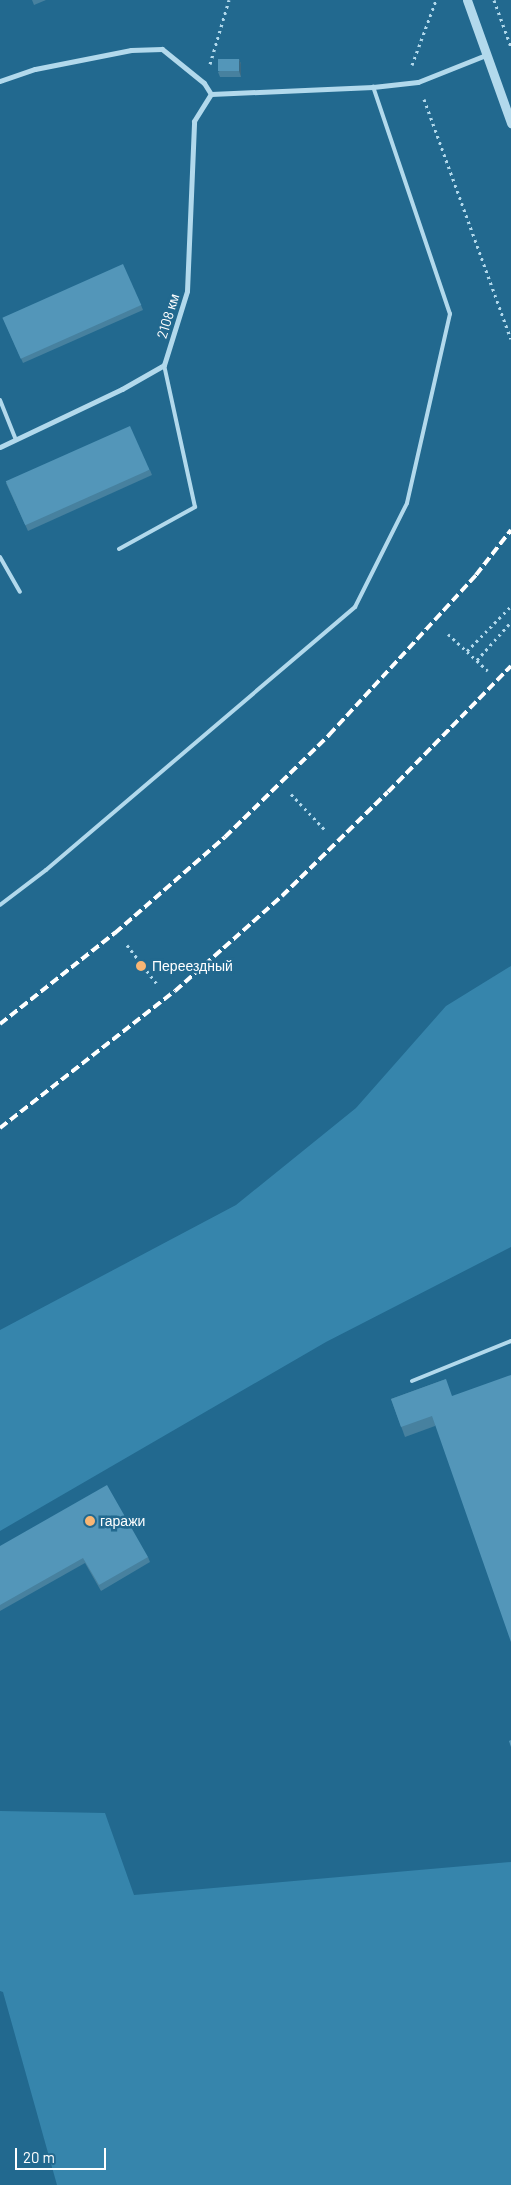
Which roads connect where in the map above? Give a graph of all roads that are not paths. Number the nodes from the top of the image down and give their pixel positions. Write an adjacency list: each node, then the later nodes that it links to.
1 (467, 0): 2 (street)
2 (486, 55): 4 (street); 6 (street)
3 (0, 81): 5 (street)
4 (373, 87): 5 (street); 14 (lane)
5 (211, 94): 7 (street, 2108 км)
6 (511, 123)
7 (164, 365): 9 (street); 11 (lane)
8 (0, 400): 9 (lane)
9 (16, 440): 10 (street)
10 (0, 447)
11 (119, 549)
12 (0, 557): 13 (lane)
13 (20, 592)
14 (0, 905)
15 (511, 1341): 16 (lane)
16 (412, 1381)

